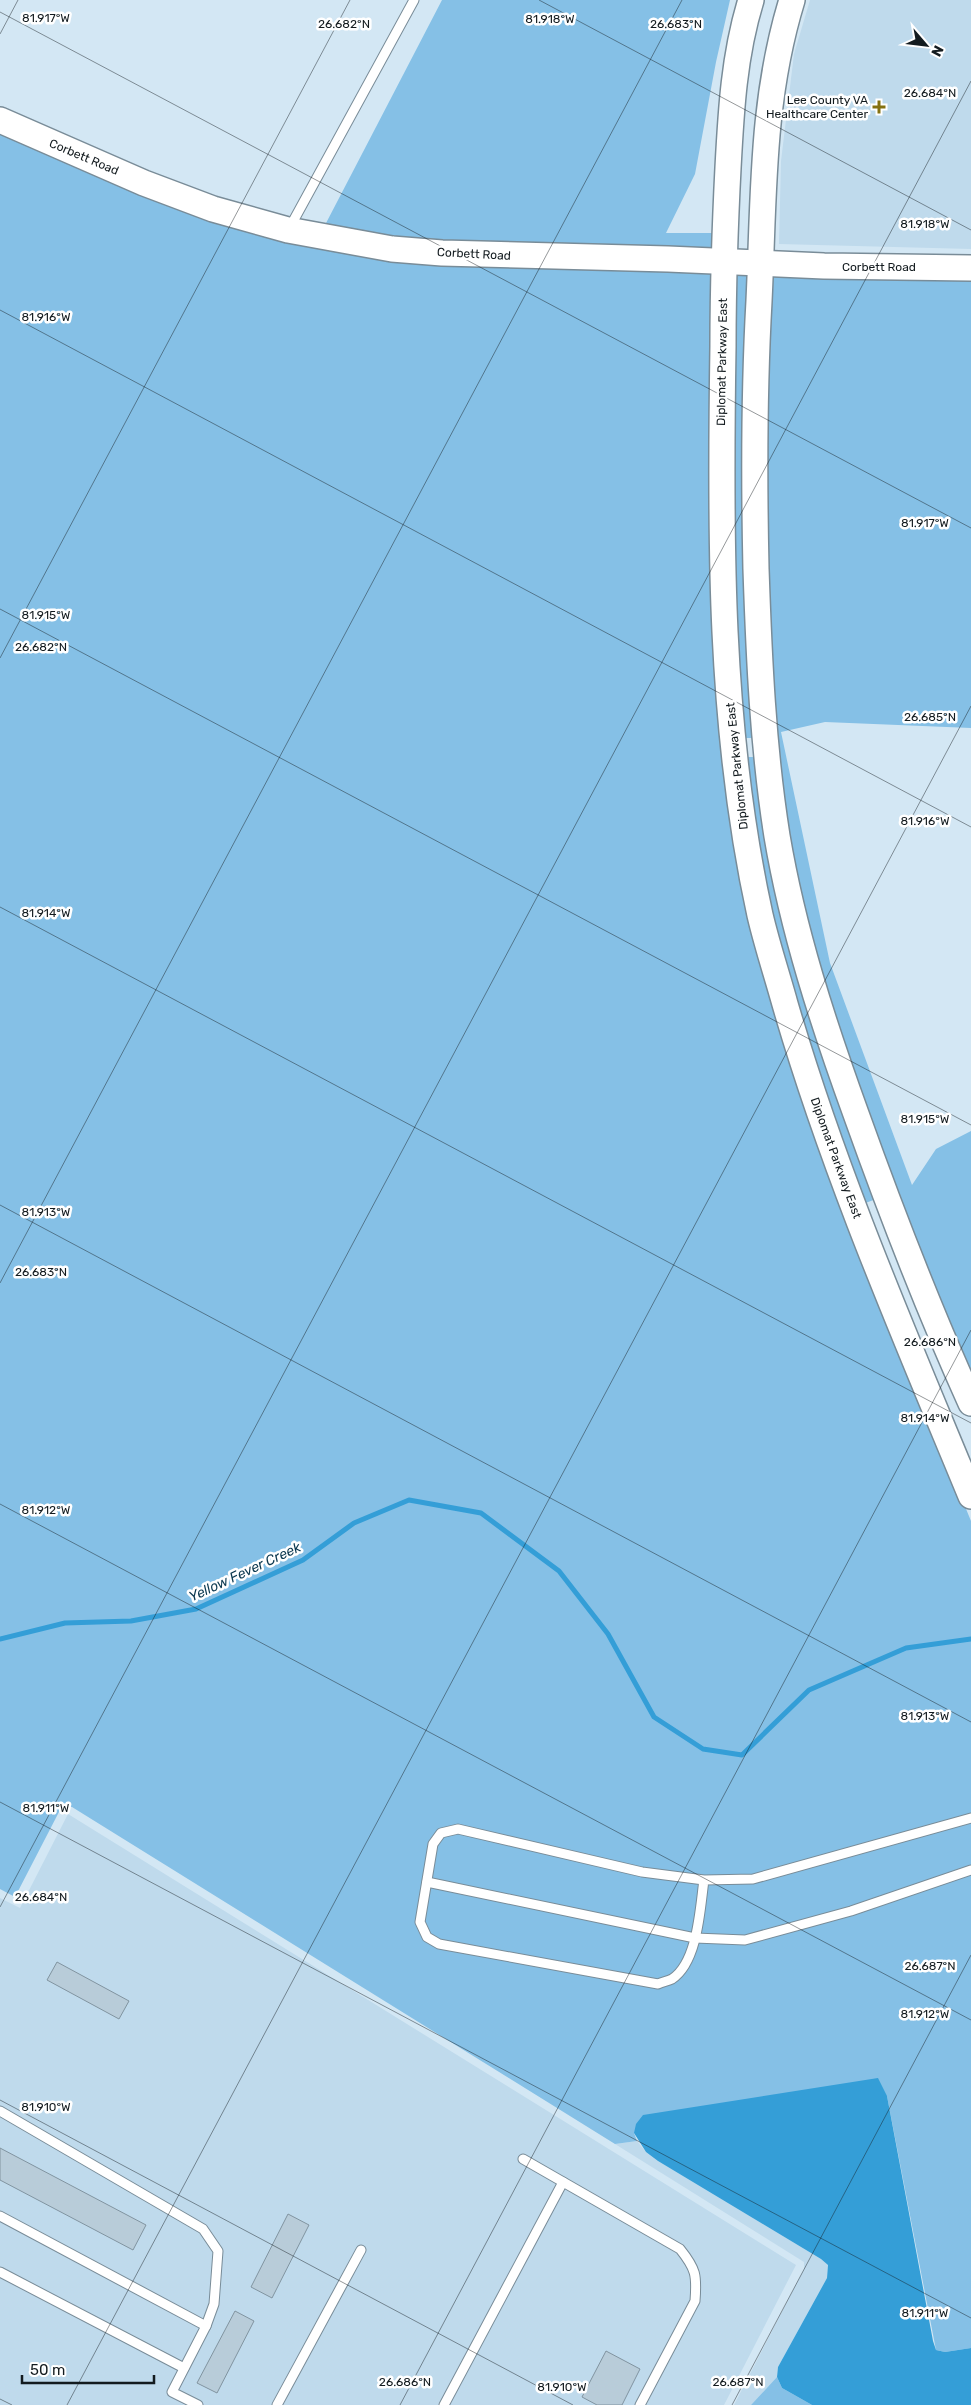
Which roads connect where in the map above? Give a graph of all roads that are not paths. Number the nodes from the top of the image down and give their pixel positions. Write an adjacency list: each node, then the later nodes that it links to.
1 (414, 0): 5 (lane)
2 (751, 0): 6 (main road, Diplomat Parkway East)
3 (792, 0): 7 (main road)
4 (0, 120): 5 (main road, Corbett Road)
5 (288, 230): 6 (main road, Corbett Road)
6 (724, 262): 7 (main road, Corbett Road); 10 (main road, Diplomat Parkway East)
7 (761, 264): 8 (main road, Corbett Road); 9 (main road)
8 (971, 268)
9 (767, 746): 10 (main road); 11 (main road)
10 (734, 749): 12 (main road, Diplomat Parkway East)
11 (892, 1216): 12 (main road); 13 (main road)
12 (862, 1228): 14 (main road, Diplomat Parkway East)
13 (971, 1403)
14 (971, 1496)
15 (971, 1818): 17 (lane)
16 (971, 1870): 19 (lane)
17 (704, 1880): 18 (lane); 19 (lane)
18 (427, 1882): 19 (lane); 19 (lane)
19 (695, 1938)
20 (0, 2112): 26 (lane)
21 (522, 2159): 22 (lane)
22 (563, 2182): 30 (lane); 31 (lane)
23 (0, 2216): 26 (lane)
24 (361, 2250): 29 (lane)
25 (0, 2272): 27 (lane)
26 (206, 2326): 27 (lane)
27 (184, 2368): 28 (lane)
28 (198, 2405)
29 (277, 2405)
30 (444, 2405)
31 (640, 2405)

